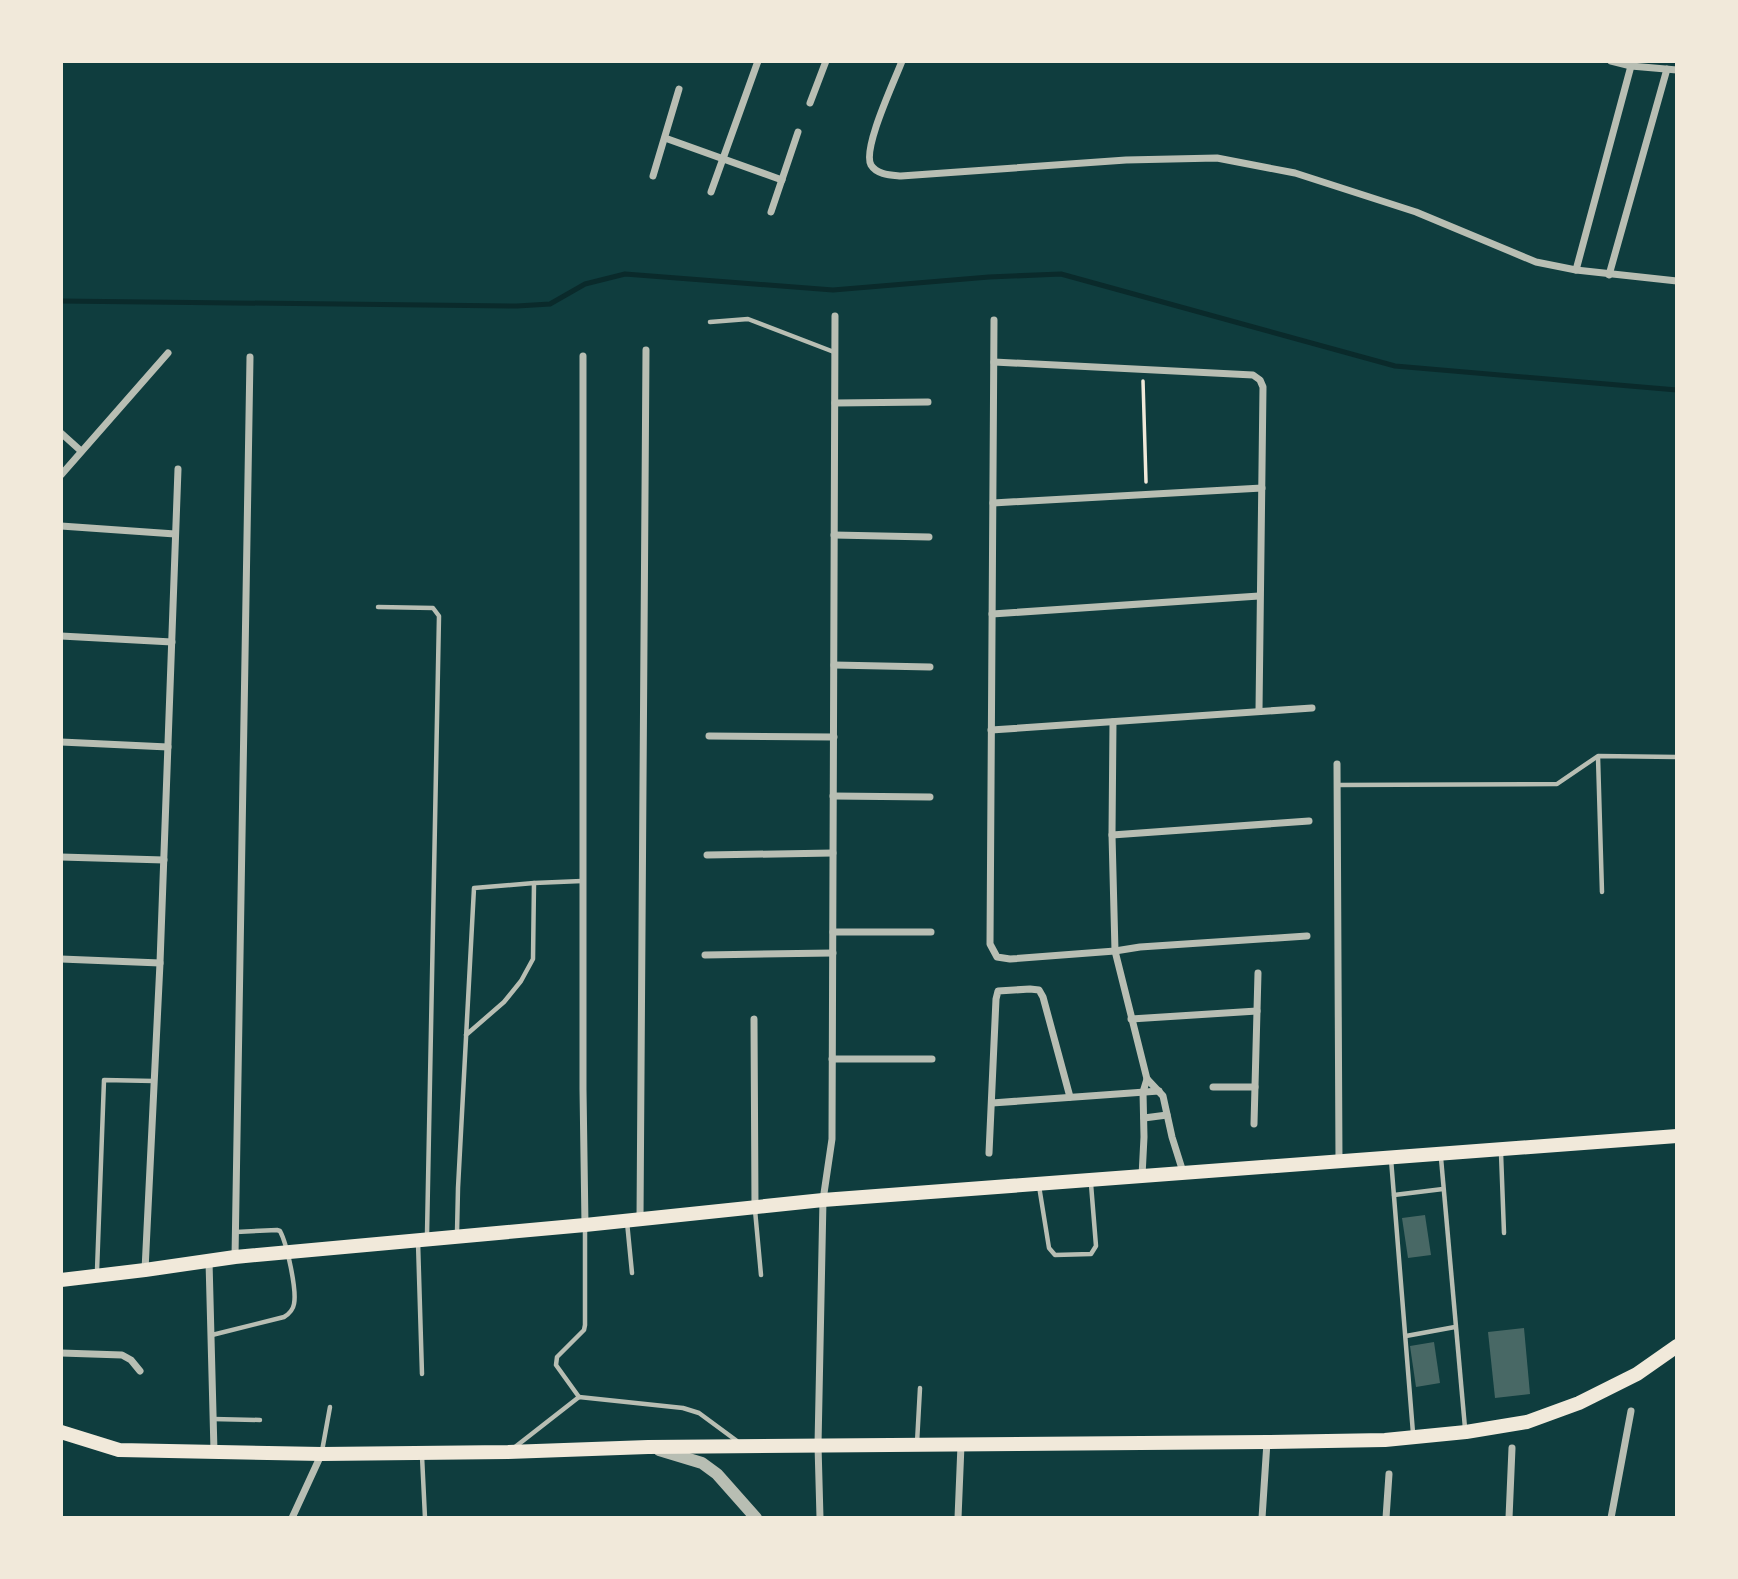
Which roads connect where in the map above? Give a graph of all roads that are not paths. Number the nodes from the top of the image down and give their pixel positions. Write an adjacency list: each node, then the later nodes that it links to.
1 (758, 61): 12 (street)
2 (825, 61): 9 (street)
3 (902, 61): 17 (street)
4 (1611, 61): 5 (street)
5 (1631, 66): 6 (street); 17 (street)
6 (1667, 69): 7 (street); 18 (street)
7 (1677, 70)
8 (679, 89): 11 (street)
9 (810, 103)
10 (798, 132): 14 (street)
11 (666, 138): 12 (street); 13 (street)
12 (723, 158): 14 (street); 15 (street)
13 (653, 176)
14 (782, 180): 16 (street)
15 (711, 192)
16 (771, 212)
17 (1576, 270): 18 (street)
18 (1609, 275): 19 (street)
19 (1677, 281)
20 (835, 316): 24 (street)
21 (995, 320): 28 (street)
22 (710, 323): 24 (lane)
23 (646, 350): 111 (street)
24 (835, 352): 30 (street)
25 (168, 353): 32 (street)
26 (583, 356): 68 (street)
27 (250, 357): 113 (street)
28 (994, 362): 35 (street); 36 (street)
29 (928, 402): 30 (street)
30 (835, 403): 39 (street)
31 (61, 433): 32 (street)
32 (81, 451): 34 (street)
33 (178, 469): 38 (street)
34 (61, 475)
35 (1262, 488): 36 (street); 41 (street)
36 (993, 503): 43 (street)
37 (61, 526): 38 (street)
38 (175, 534): 45 (street)
39 (834, 535): 40 (street); 46 (street)
40 (929, 537)
41 (1259, 596): 43 (street); 49 (street)
42 (378, 607): 116 (lane)
43 (992, 614): 51 (street)
44 (61, 636): 45 (street)
45 (172, 642): 55 (street)
46 (834, 665): 47 (street); 53 (street)
47 (930, 667)
48 (1312, 708): 49 (street)
49 (1259, 711): 50 (street)
50 (1113, 722): 51 (street); 63 (street)
51 (991, 730): 74 (street)
52 (709, 736): 53 (street)
53 (834, 737): 60 (street)
54 (61, 742): 55 (street)
55 (167, 747): 67 (street)
56 (1598, 757): 57 (lane); 59 (lane); 70 (lane)
57 (1677, 757)
58 (1337, 764): 59 (street)
59 (1337, 785): 102 (street)
60 (833, 796): 61 (street); 64 (street)
61 (930, 797)
62 (1309, 821): 63 (street)
63 (1112, 835): 74 (street)
64 (833, 853): 65 (street); 71 (street)
65 (707, 855)
66 (61, 857): 67 (street)
67 (164, 860): 78 (street)
68 (584, 881): 69 (lane); 112 (street)
69 (534, 883): 83 (lane); 83 (lane)
70 (1602, 892)
71 (833, 932): 72 (street); 75 (street)
72 (931, 932)
73 (1307, 936): 74 (street)
74 (1115, 951): 82 (street)
75 (833, 953): 76 (street); 84 (street)
76 (705, 955)
77 (61, 958): 78 (street)
78 (160, 963): 87 (street)
79 (1258, 973): 80 (street)
80 (1258, 1010): 82 (street); 89 (street)
81 (754, 1019): 110 (street)
82 (1131, 1019): 86 (street)
83 (466, 1035): 115 (lane)
84 (832, 1059): 85 (street); 109 (street)
85 (932, 1059)
86 (1147, 1079): 90 (street); 91 (street)
87 (154, 1081): 120 (street); 123 (lane)
88 (1213, 1087): 89 (street)
89 (1255, 1087): 96 (street)
90 (1158, 1091): 91 (street); 94 (street)
91 (1143, 1092): 92 (street); 95 (street)
92 (1070, 1097): 93 (street); 93 (street)
93 (992, 1103): 99 (street)
94 (1167, 1115): 95 (street); 103 (street)
95 (1144, 1118): 104 (street)
96 (1254, 1124)
97 (1677, 1136): 98 (main road)
98 (1501, 1149): 100 (main road); 114 (lane)
99 (989, 1153)
100 (1440, 1154): 101 (main road); 107 (lane)
101 (1391, 1157): 102 (main road); 108 (lane)
102 (1339, 1161): 103 (main road)
103 (1183, 1172): 104 (main road)
104 (1142, 1176): 105 (main road)
105 (1091, 1180): 106 (main road); 106 (lane)
106 (1038, 1183): 109 (main road)
107 (1443, 1189): 108 (lane); 125 (lane)
108 (1394, 1195): 127 (lane)
109 (823, 1200): 110 (main road); 144 (street)
110 (755, 1207): 111 (main road); 122 (lane)
111 (633, 1219): 112 (main road); 121 (lane)
112 (585, 1225): 115 (main road); 133 (lane)
113 (235, 1232): 117 (lane); 118 (street)
114 (1504, 1233)
115 (457, 1237): 116 (main road)
116 (423, 1240): 117 (main road); 131 (lane)
117 (287, 1252): 118 (main road); 126 (lane)
118 (235, 1257): 119 (main road)
119 (209, 1261): 120 (main road); 126 (street)
120 (145, 1270): 123 (main road)
121 (632, 1273)
122 (761, 1275)
123 (97, 1276): 124 (main road)
124 (61, 1280)
125 (1455, 1327): 127 (lane); 139 (lane)
126 (211, 1335): 136 (street)
127 (1406, 1335): 140 (lane)
128 (1677, 1346): 139 (main road)
129 (61, 1353): 130 (street)
130 (139, 1371)
131 (422, 1374)
132 (919, 1388): 142 (lane)
133 (579, 1397): 146 (lane); 149 (lane)
134 (330, 1407): 151 (lane)
135 (1631, 1410): 161 (street)
136 (213, 1419): 137 (lane); 148 (street)
137 (260, 1420)
138 (61, 1432): 148 (main road)
139 (1466, 1433): 140 (main road)
140 (1413, 1437): 141 (main road)
141 (1267, 1443): 143 (main road); 158 (street)
142 (917, 1445): 143 (main road); 144 (main road)
143 (961, 1445): 157 (street)
144 (818, 1446): 146 (main road); 156 (street)
145 (648, 1447): 146 (main road); 149 (main road); 155 (street)
146 (744, 1447)
147 (1512, 1448): 160 (street)
148 (214, 1452): 151 (main road)
149 (508, 1452): 150 (main road)
150 (422, 1453): 151 (main road); 154 (lane)
151 (322, 1454): 153 (street)
152 (1389, 1474): 159 (street)
153 (292, 1518)
154 (425, 1518)
155 (757, 1518)
156 (820, 1518)
157 (958, 1518)
158 (1262, 1518)
159 (1386, 1518)
160 (1508, 1518)
161 (1611, 1518)

